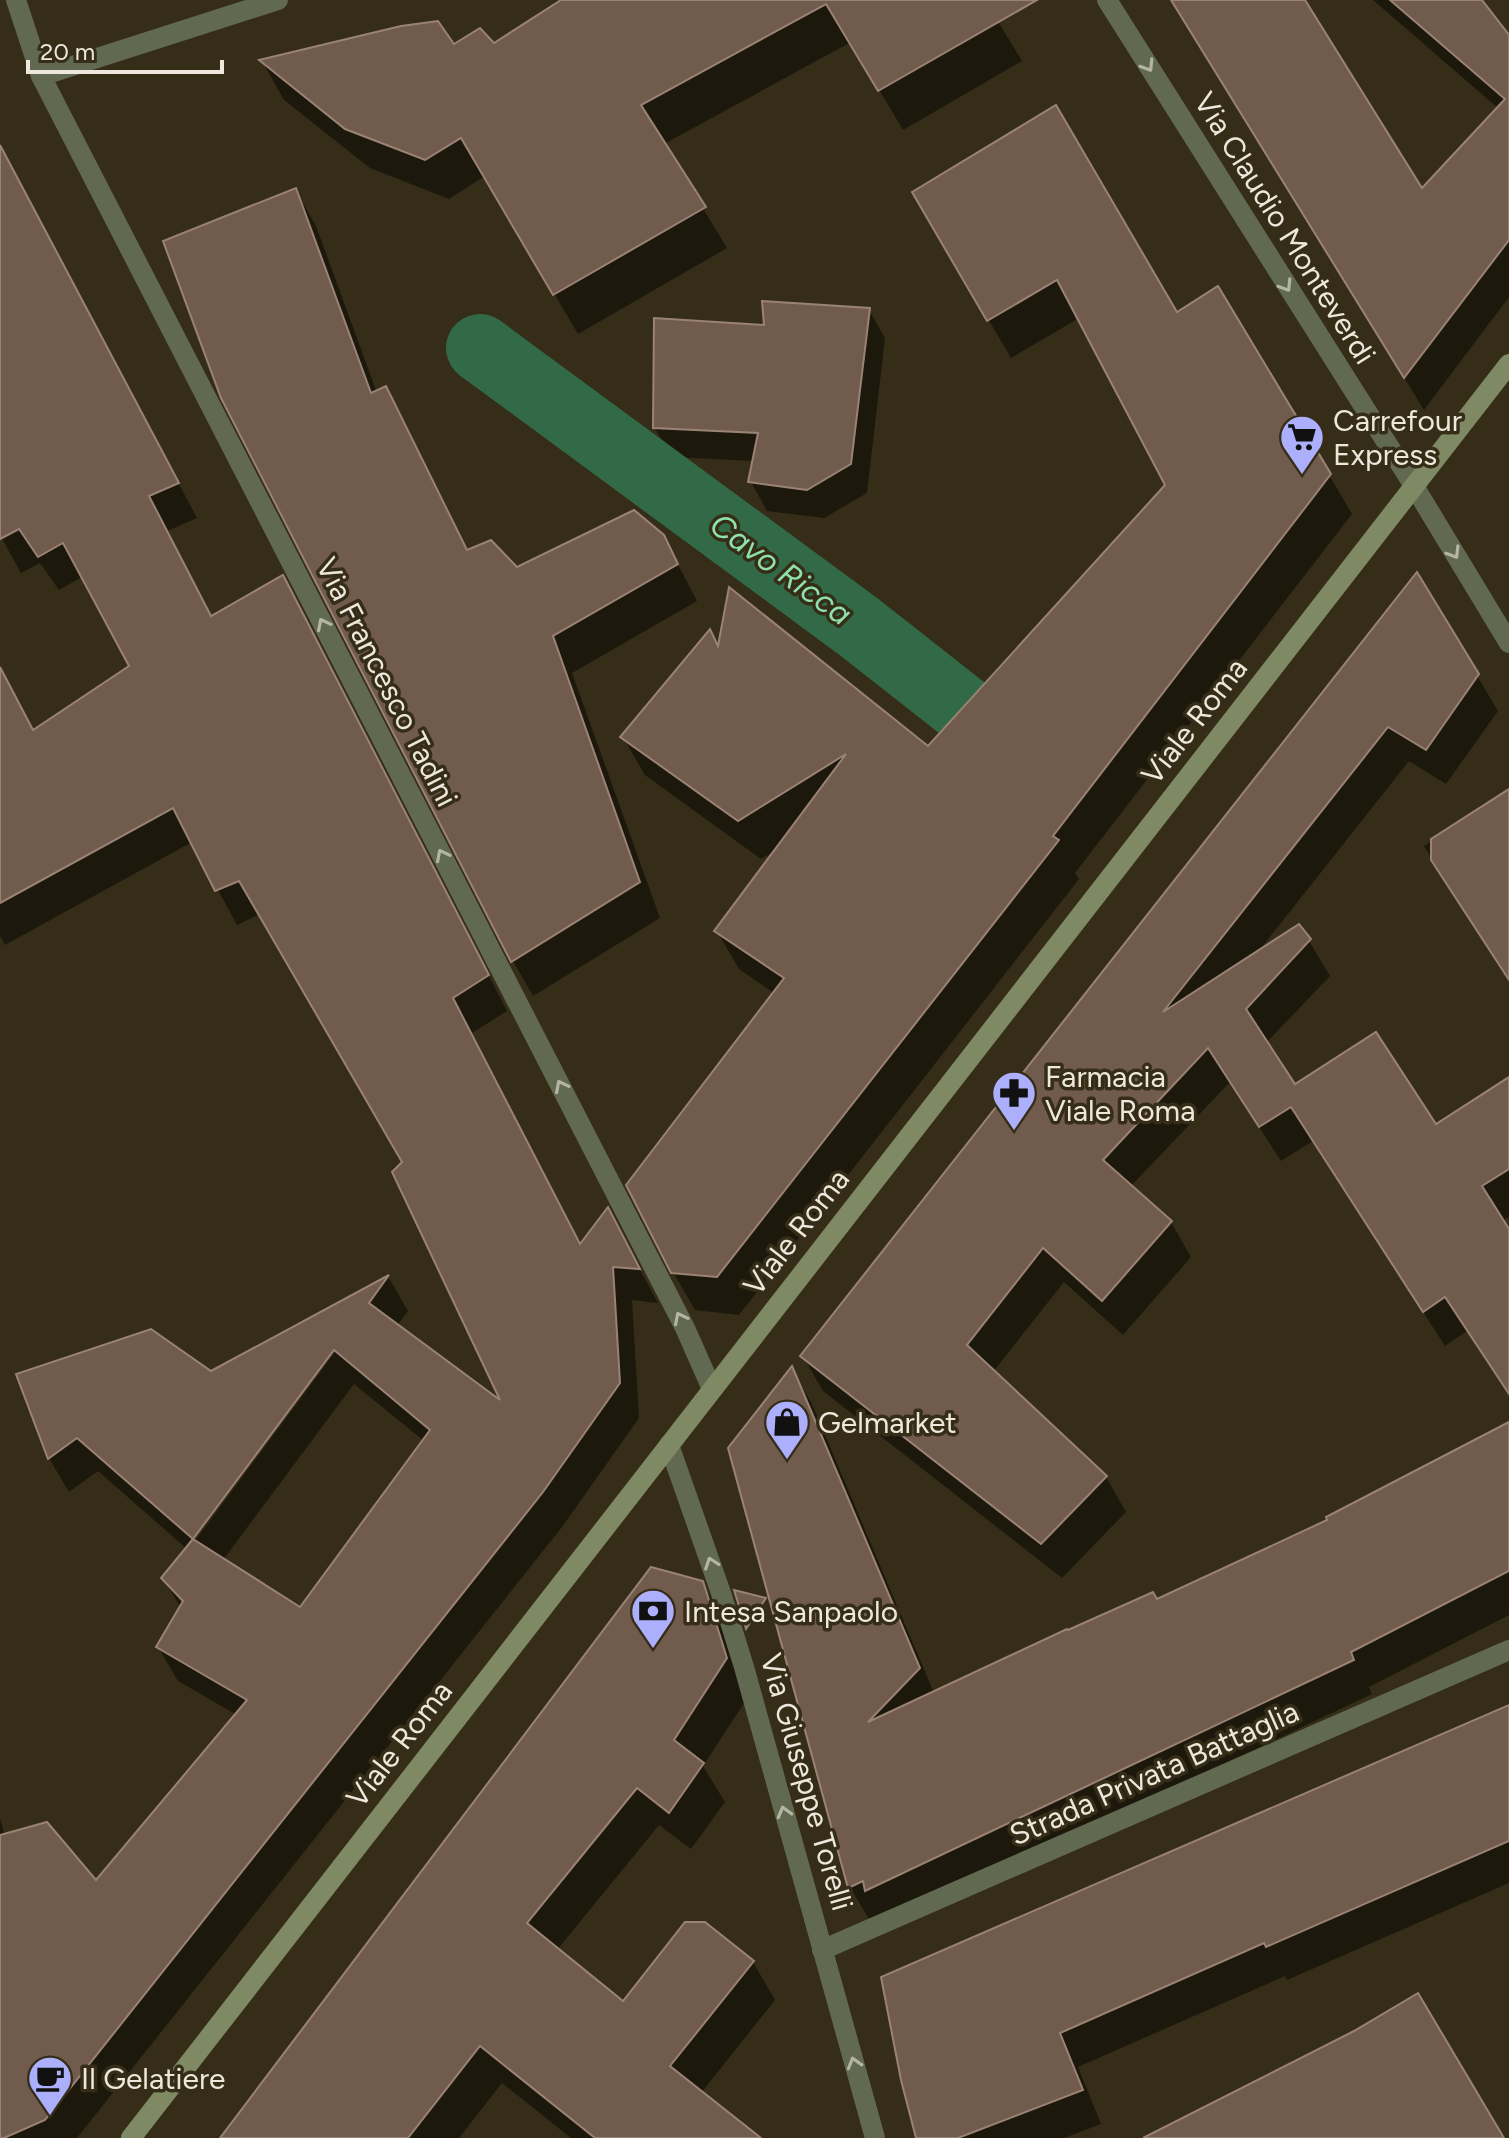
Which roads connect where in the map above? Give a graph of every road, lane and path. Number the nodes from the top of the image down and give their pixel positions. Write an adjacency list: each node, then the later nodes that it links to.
1 (16, 0): 4 (street); 5 (street, Via Francesco Tadini)
2 (278, 0): 5 (street)
3 (1107, 0): 7 (street, Via Claudio Monteverdi, one-way to 7)
4 (0, 10)
5 (41, 76): 9 (street, Via Francesco Tadini, one-way to 5)
6 (1509, 364): 7 (street, Viale Roma)
7 (1414, 486): 8 (street, Via Claudio Monteverdi, one-way to 8); 9 (street, Viale Roma)
8 (1509, 643)
9 (712, 1389): 10 (street, Viale Roma)
10 (669, 1445): 12 (street, Via Giuseppe Torelli, one-way to 10); 13 (street, Viale Roma)
11 (1509, 1650): 12 (street, Strada Privata Battaglia)
12 (822, 1950): 14 (street, Via Giuseppe Torelli, one-way to 12)
13 (131, 2138)
14 (875, 2138)

